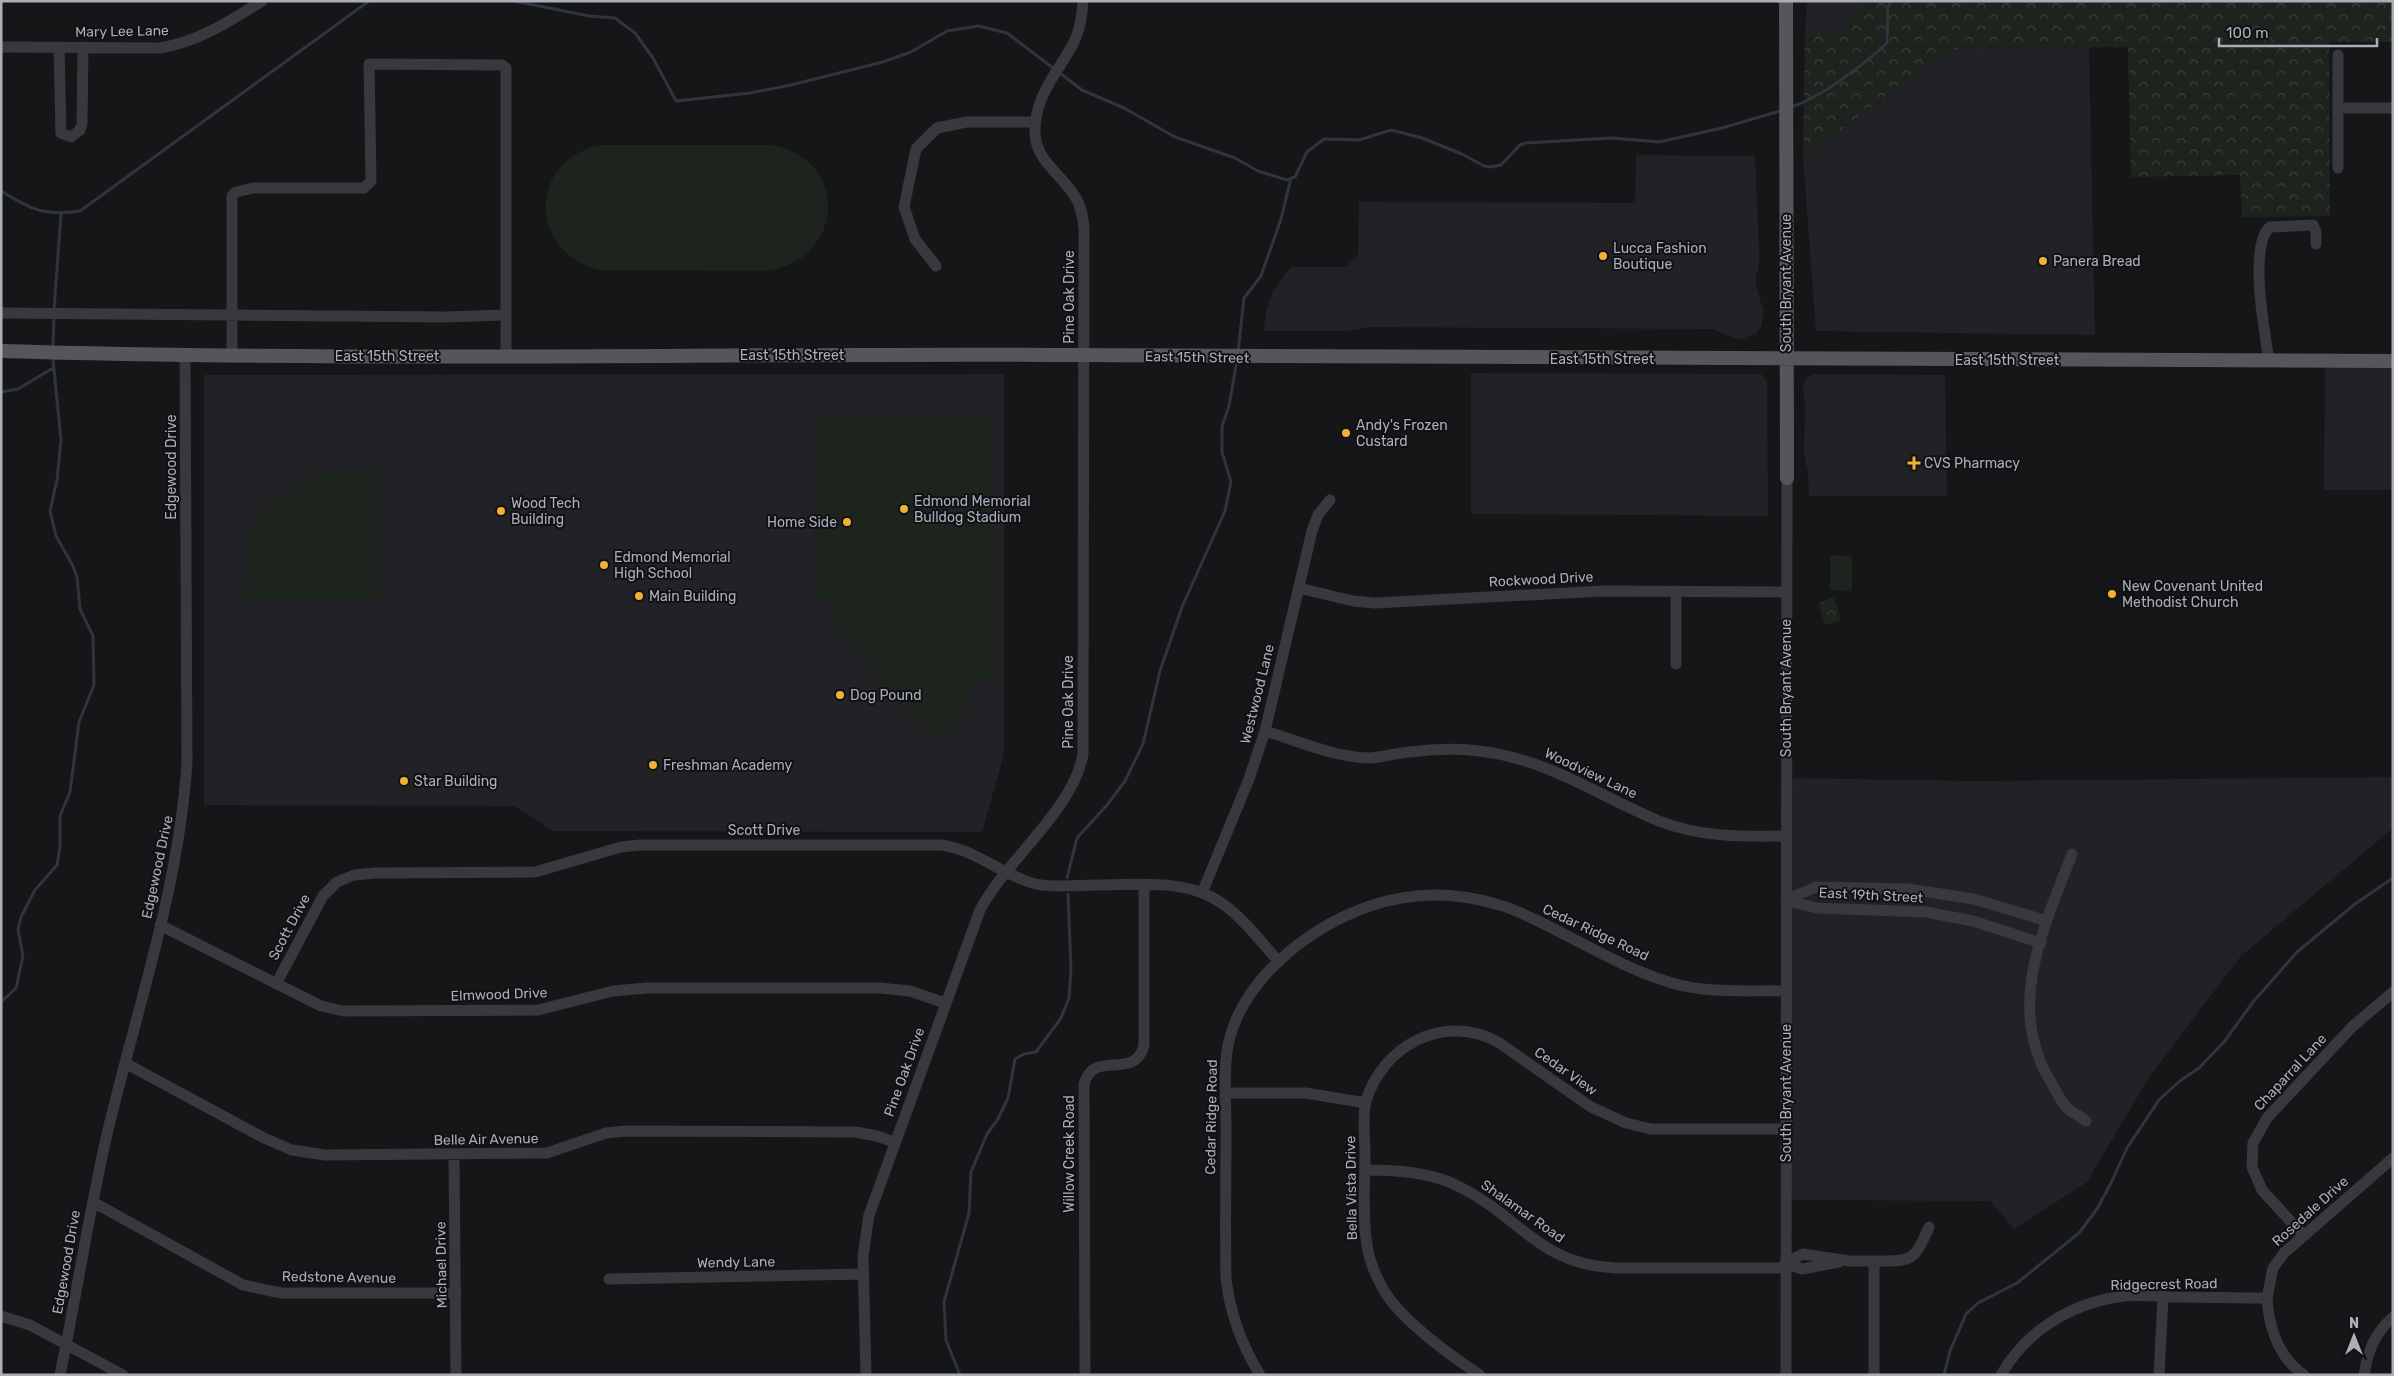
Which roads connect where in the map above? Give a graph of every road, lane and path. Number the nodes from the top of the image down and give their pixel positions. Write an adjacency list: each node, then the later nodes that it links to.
1 (262, 1): 6 (street, Mary Lee Lane)
2 (1083, 1): 10 (street, Pine Oak Drive)
3 (1786, 1): 22 (main road, South Bryant Avenue)
4 (1, 47): 5 (street, Mary Lee Lane)
5 (59, 47): 6 (street, Mary Lee Lane); 6 (street)
6 (83, 47)
7 (2338, 55): 8 (street)
8 (2338, 108): 9 (street); 11 (street)
9 (2393, 108)
10 (1035, 122): 13 (street); 19 (street, Pine Oak Drive)
11 (2338, 168)
12 (2316, 244): 24 (street)
13 (936, 266)
14 (1, 313): 16 (street)
15 (505, 315): 16 (street); 16 (street); 21 (street)
16 (234, 316): 20 (street)
17 (1, 351): 18 (main road, East 15th Street)
18 (185, 355): 20 (main road, East 15th Street); 39 (street, Edgewood Drive)
19 (1083, 355): 21 (main road, East 15th Street); 22 (main road, East 15th Street); 34 (street, Pine Oak Drive)
20 (232, 356): 21 (main road, East 15th Street)
21 (506, 357)
22 (1786, 360): 24 (main road, East 15th Street); 25 (main road, South Bryant Avenue)
23 (2393, 361): 24 (main road, East 15th Street)
24 (2269, 362)
25 (1787, 478): 29 (street, South Bryant Avenue)
26 (1330, 500): 27 (street, Westwood Lane)
27 (1298, 588): 28 (street, Rockwood Drive); 31 (street, Westwood Lane)
28 (1676, 592): 29 (street, Rockwood Drive); 30 (street)
29 (1787, 592): 32 (street, South Bryant Avenue)
30 (1676, 664)
31 (1265, 731): 32 (street, Woodview Lane); 36 (street, Westwood Lane)
32 (1786, 836): 37 (street, South Bryant Avenue)
33 (2072, 854): 38 (street)
34 (1004, 872): 35 (street, Scott Drive); 42 (street, Scott Drive); 45 (street, Pine Oak Drive)
35 (1144, 885): 36 (street, Scott Drive); 72 (street, Willow Creek Road)
36 (1202, 893): 41 (street, Scott Drive)
37 (1786, 900): 38 (street, East 19th Street); 40 (street, East 19th Street); 43 (street, South Bryant Avenue)
38 (2047, 921): 40 (street)
39 (160, 925): 42 (street, Elmwood Drive); 46 (street, Edgewood Drive)
40 (2041, 943): 49 (street)
41 (1280, 962): 43 (street, Cedar Ridge Road); 47 (street, Cedar Ridge Road)
42 (276, 984): 45 (street, Elmwood Drive)
43 (1786, 991): 50 (street, South Bryant Avenue)
44 (2393, 992): 57 (street, Chaparral Lane)
45 (945, 1003): 51 (street, Pine Oak Drive)
46 (125, 1063): 52 (street, Belle Air Avenue); 55 (street, Edgewood Drive)
47 (1226, 1093): 48 (street); 73 (street, Cedar Ridge Road)
48 (1366, 1103): 50 (street, Cedar View); 54 (street, Bella Vista Drive)
49 (2086, 1120)
50 (1787, 1129): 59 (street, South Bryant Avenue)
51 (894, 1142): 52 (street, Belle Air Avenue); 60 (street, Pine Oak Drive)
52 (454, 1154): 62 (street, Michael Drive)
53 (2393, 1158): 57 (street, Rosedale Drive)
54 (1365, 1170): 59 (street, Shalamar Road); 74 (street, Bella Vista Drive)
55 (93, 1202): 62 (street, Redstone Avenue); 67 (street, Edgewood Drive)
56 (1929, 1227): 58 (street, Shalamar Road)
57 (2303, 1235): 64 (street, Rosedale Drive)
58 (1874, 1261): 59 (street, Shalamar Road); 76 (street)
59 (1785, 1266): 75 (street, South Bryant Avenue)
60 (864, 1274): 61 (street, Wendy Lane); 71 (street, Pine Oak Drive)
61 (608, 1280)
62 (456, 1293): 70 (street, Michael Drive)
63 (2163, 1296): 64 (street, Ridgecrest Road); 77 (street, Ridgecrest Road); 78 (street)
64 (2267, 1298): 79 (street)
65 (1, 1316): 67 (street)
66 (2393, 1318): 80 (street)
67 (66, 1345): 68 (street, Edgewood Drive); 69 (street)
68 (60, 1375)
69 (123, 1375)
70 (456, 1375)
71 (866, 1375)
72 (1085, 1375)
73 (1260, 1375)
74 (1480, 1375)
75 (1786, 1375)
76 (1874, 1375)
77 (2001, 1375)
78 (2159, 1375)
79 (2304, 1375)
80 (2364, 1375)

